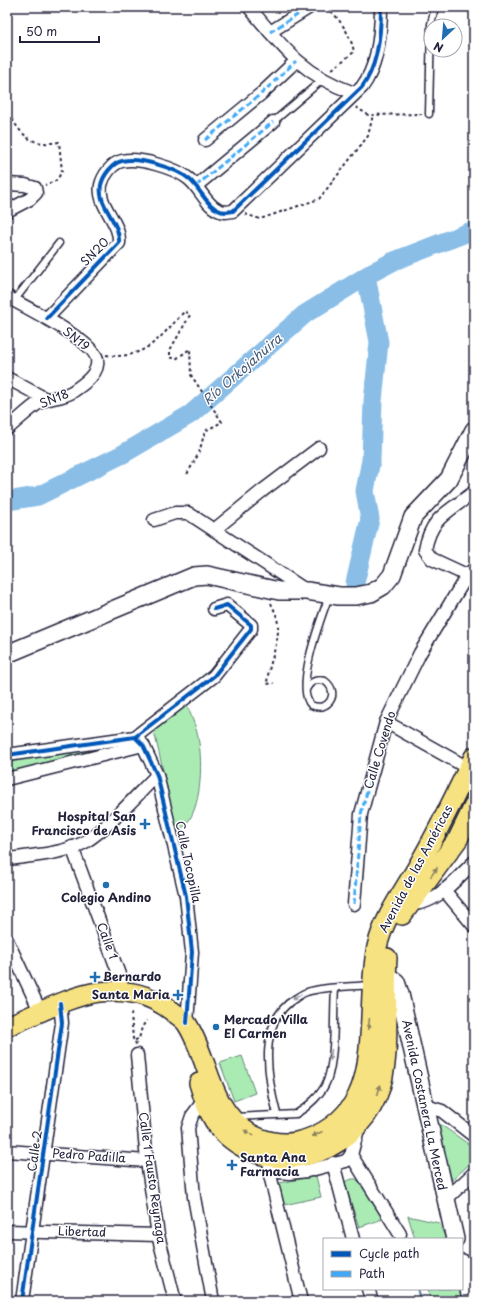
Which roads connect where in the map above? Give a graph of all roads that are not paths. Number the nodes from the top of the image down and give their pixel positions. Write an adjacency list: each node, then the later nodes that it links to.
1 (249, 7): 5 (street)
2 (310, 7): 5 (street)
3 (381, 7): 8 (street)
4 (435, 7): 9 (lane)
5 (270, 32): 6 (street)
6 (296, 61): 7 (street); 11 (street)
7 (322, 80): 8 (street); 10 (lane)
8 (356, 97): 13 (street, SN20)
9 (429, 114)
10 (274, 122): 13 (street)
11 (205, 140)
12 (7, 184): 14 (street)
13 (196, 186): 17 (street, SN20)
14 (7, 211)
15 (59, 243): 16 (lane)
16 (10, 299): 17 (street, SN19)
17 (47, 318): 18 (street, SN19)
18 (97, 366): 20 (street, SN18)
19 (7, 378): 20 (street)
20 (46, 399): 21 (street, SN18)
21 (7, 429)
22 (474, 430): 29 (main road)
23 (319, 448): 26 (street)
24 (474, 492): 27 (street)
25 (154, 520): 26 (street)
26 (214, 530): 28 (street)
27 (472, 574): 33 (street, Calle Covendo)
28 (307, 591): 29 (main road); 31 (main road)
29 (329, 595): 32 (lane)
30 (214, 609): 34 (street)
31 (7, 654)
32 (306, 690): 32 (lane)
33 (386, 722): 36 (street); 45 (street, Calle Covendo)
34 (139, 741): 35 (street); 37 (street, Calle Tocopilla); 38 (street)
35 (7, 755)
36 (472, 765): 44 (main road, Avenida de las Américas)
37 (158, 775): 40 (street); 53 (street, Calle Tocopilla)
38 (7, 779)
39 (474, 806): 44 (main road, Avenida de las Américas, one-way to 39)
40 (72, 847): 41 (street); 50 (street, Calle 1)
41 (7, 858)
42 (474, 862): 43 (street)
43 (444, 890): 44 (street); 46 (street)
44 (405, 900): 48 (main road, Avenida de las Américas)
45 (354, 904)
46 (474, 926)
47 (7, 940): 52 (street)
48 (379, 980): 49 (lane); 57 (main road, Avenida Costanera La Merced); 60 (main road, one-way to 48); 65 (main road, Avenida de las Américas, one-way to 65)
49 (334, 988): 58 (lane, one-way to 58); 58 (lane, one-way to 58)
50 (120, 992): 51 (main road); 53 (main road); 56 (main road)
51 (60, 1003): 52 (main road); 63 (street, Calle 2)
52 (41, 1013): 54 (main road)
53 (186, 1023): 56 (main road)
54 (7, 1026)
55 (137, 1054): 66 (street, Calle 1 Fausto Reynaga)
56 (210, 1098): 59 (main road); 80 (street)
57 (426, 1106): 61 (street); 69 (main road, Avenida Costanera La Merced)
58 (277, 1114): 59 (lane)
59 (224, 1122): 65 (main road)
60 (360, 1123): 64 (street); 65 (main road)
61 (474, 1136)
62 (7, 1151): 63 (street, Pedro Padilla)
63 (45, 1153): 66 (street, Pedro Padilla); 70 (street, Calle 2)
64 (351, 1156): 67 (street); 72 (street)
65 (271, 1157): 67 (street); 81 (street)
66 (147, 1161): 73 (street, Calle 1 Fausto Reynaga)
67 (333, 1163): 74 (street)
68 (474, 1173): 69 (street)
69 (445, 1200): 75 (main road, Avenida Costanera La Merced)
70 (32, 1230): 71 (street, Libertad); 73 (street, Libertad); 78 (street, Calle 2)
71 (7, 1231)
72 (400, 1234)
73 (158, 1235): 79 (street, Calle 1 Fausto Reynaga)
74 (353, 1238)
75 (455, 1238)
76 (463, 1267): 83 (main road)
77 (368, 1290): 82 (street)
78 (22, 1301)
79 (175, 1301)
80 (213, 1301)
81 (301, 1301)
82 (372, 1301)
83 (472, 1301)

